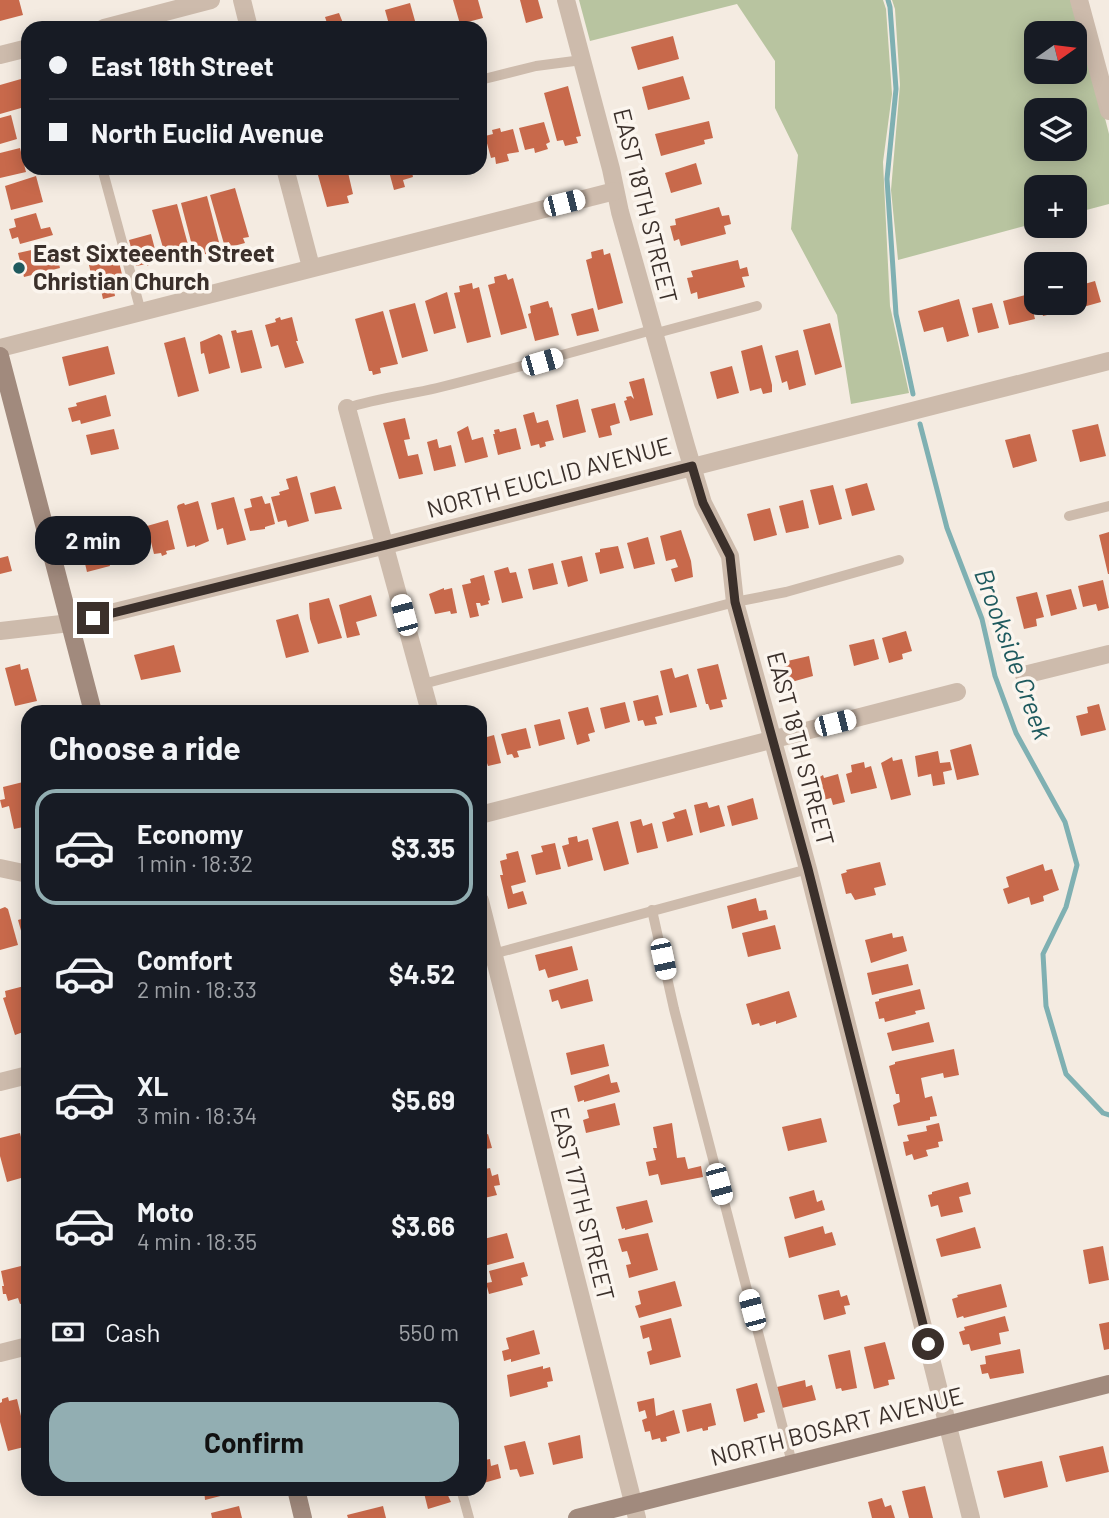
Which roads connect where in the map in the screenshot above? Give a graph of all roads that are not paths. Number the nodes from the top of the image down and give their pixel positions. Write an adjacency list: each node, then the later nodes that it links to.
1 (211, 0): 5 (street)
2 (242, 0): 6 (street)
3 (566, 0): 9 (street, EAST 18TH STREET)
4 (1079, 0): 10 (street)
5 (131, 21)
6 (247, 21)
7 (21, 50): 8 (street)
8 (0, 55)
9 (582, 60): 11 (lane); 15 (street, EAST 18TH STREET)
10 (1103, 68): 12 (street)
11 (487, 78)
12 (1109, 111)
13 (104, 175): 18 (lane)
14 (287, 175): 16 (street)
15 (615, 191): 16 (street); 19 (street, EAST 18TH STREET)
16 (311, 267): 18 (street)
17 (757, 306): 19 (lane)
18 (141, 312): 20 (street)
19 (652, 332): 23 (lane); 24 (street, EAST 18TH STREET)
20 (0, 348)
21 (0, 355): 30 (street)
22 (1109, 361): 24 (street, NORTH EUCLID AVENUE)
23 (347, 408): 27 (street)
24 (692, 466): 27 (street, NORTH EUCLID AVENUE); 29 (street, EAST 18TH STREET)
25 (1109, 506): 26 (lane)
26 (1069, 516)
27 (386, 545): 30 (street, NORTH EUCLID AVENUE); 34 (street)
28 (899, 560): 29 (lane)
29 (735, 602): 34 (lane); 38 (street, EAST 18TH STREET)
30 (70, 623): 31 (street, NORTH EUCLID AVENUE); 36 (street)
31 (0, 631)
32 (1109, 654): 33 (street)
33 (1024, 675)
34 (423, 684): 37 (street)
35 (957, 692): 38 (street)
36 (91, 705)
37 (428, 705)
38 (771, 739): 39 (street); 41 (street, EAST 18TH STREET)
39 (487, 813)
40 (0, 868): 42 (street)
41 (808, 869): 43 (lane); 50 (street, EAST 18TH STREET)
42 (21, 872)
43 (652, 910): 44 (lane); 51 (lane)
44 (488, 952): 54 (street, EAST 17TH STREET)
45 (21, 1077): 46 (street)
46 (0, 1083)
47 (21, 1348): 48 (street)
48 (0, 1353)
49 (1109, 1384): 50 (street, NORTH BOSART AVENUE)
50 (947, 1423): 51 (street, NORTH BOSART AVENUE); 58 (street, EAST 18TH STREET)
51 (792, 1463): 54 (street, NORTH BOSART AVENUE)
52 (298, 1496): 55 (street)
53 (463, 1496): 56 (lane)
54 (635, 1511): 57 (street, NORTH BOSART AVENUE)
55 (303, 1518)
56 (469, 1518)
57 (577, 1518)
58 (971, 1518)

